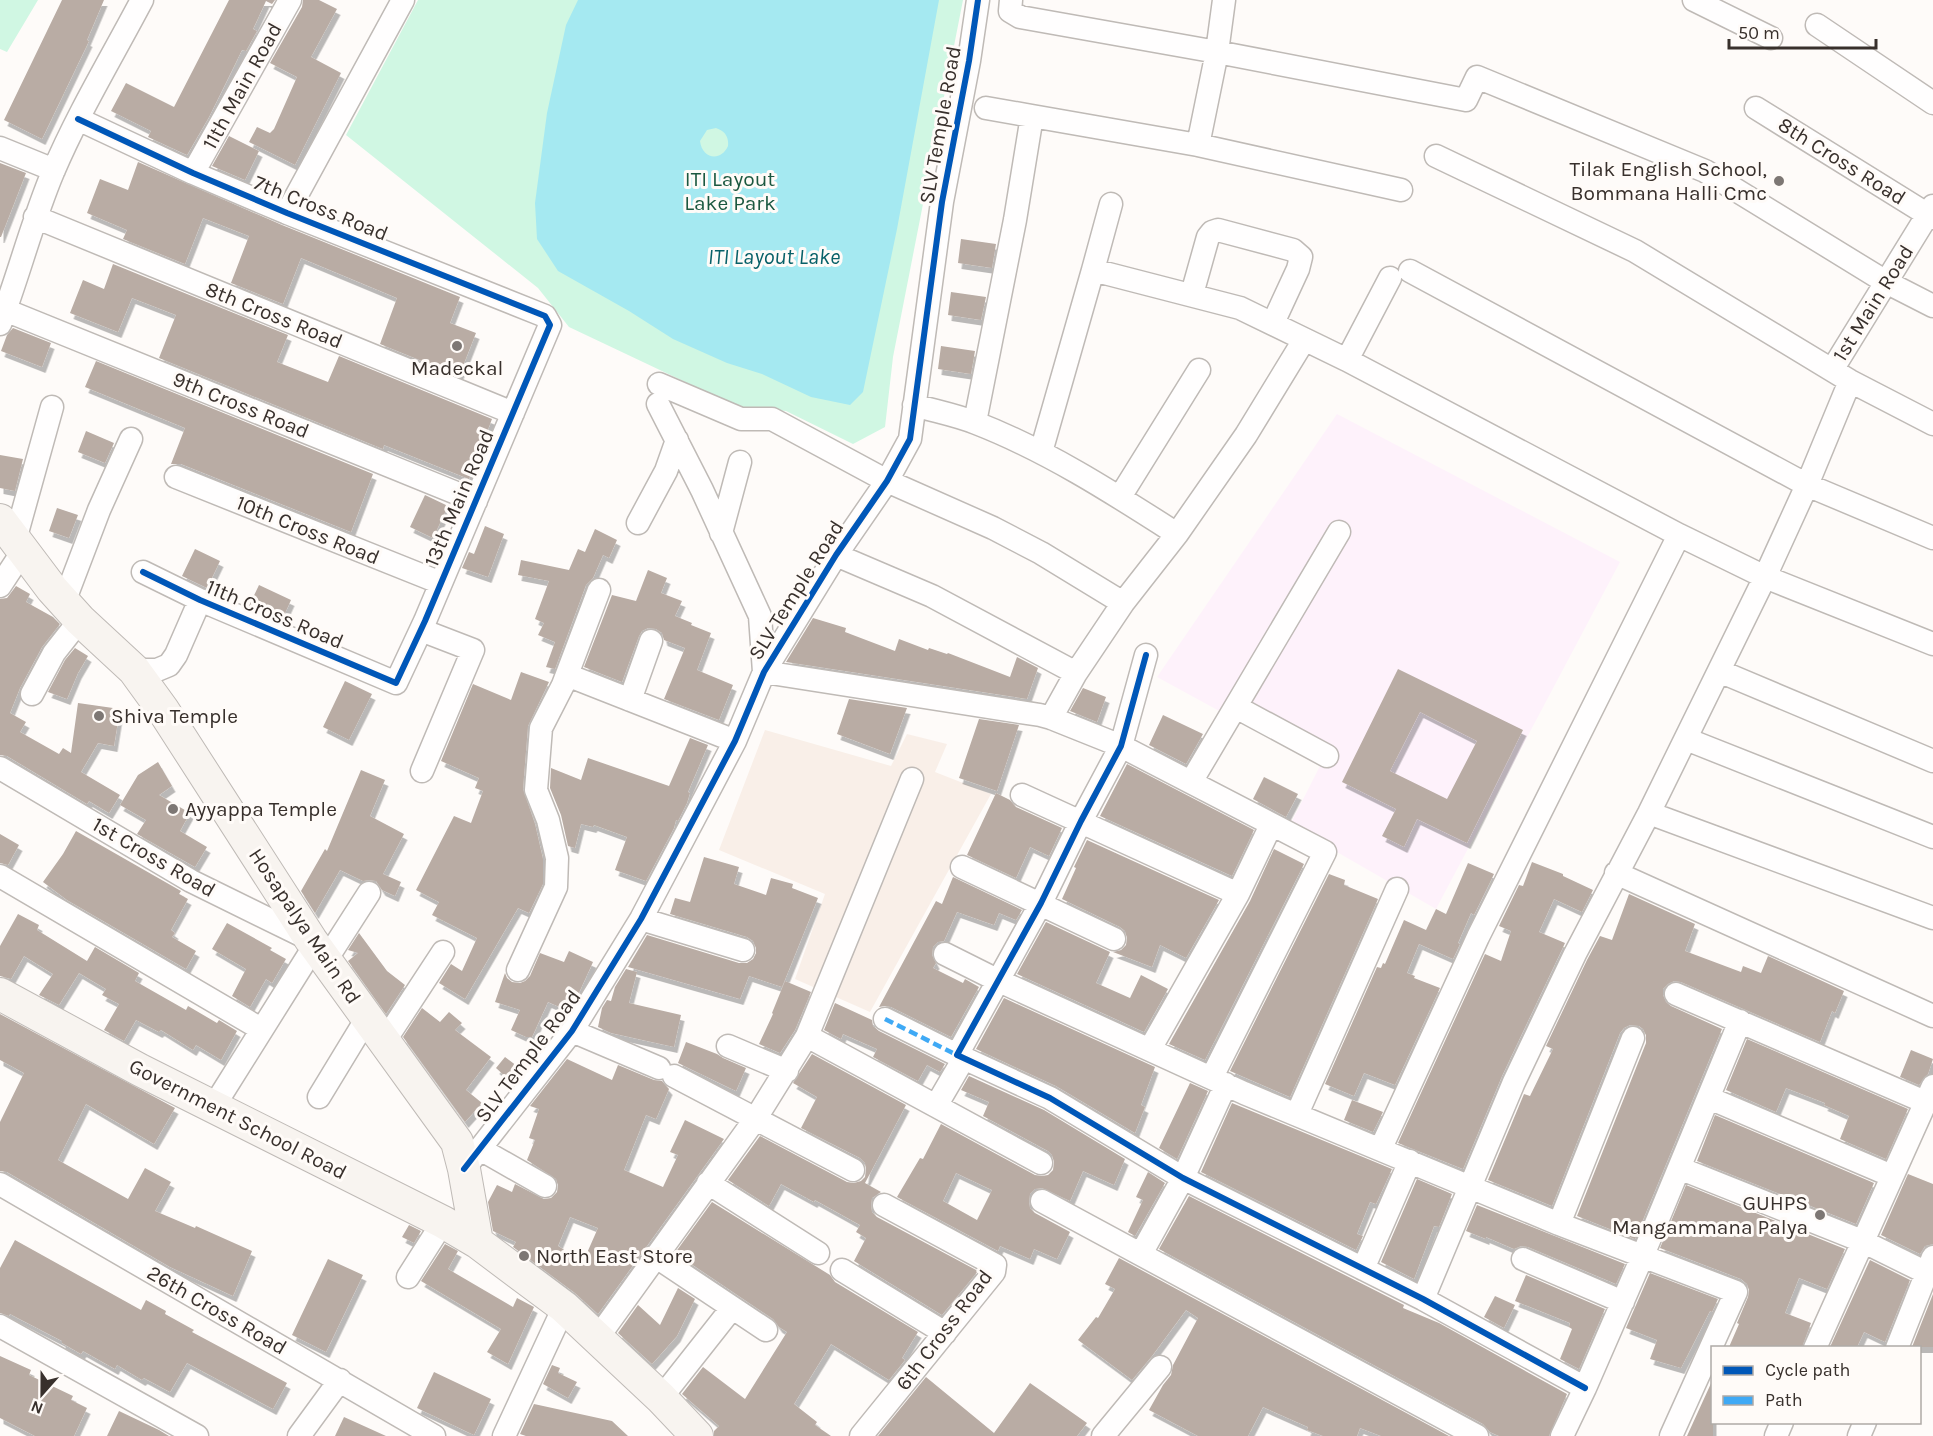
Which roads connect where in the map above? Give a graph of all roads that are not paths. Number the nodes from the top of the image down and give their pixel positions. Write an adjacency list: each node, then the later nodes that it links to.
1 (142, 0): 15 (street)
2 (290, 0): 20 (street, 11th Main Road)
3 (403, 0): 23 (street)
4 (978, 0): 37 (street, SLV Temple Road)
5 (1011, 0): 10 (street)
6 (1224, 0): 10 (street)
7 (1694, 0): 9 (street)
8 (1817, 25): 11 (street)
9 (1771, 38)
10 (1217, 52): 16 (street); 27 (street)
11 (1933, 103)
12 (986, 108): 14 (street)
13 (1756, 108): 24 (street, 8th Cross Road)
14 (1032, 116): 16 (street); 40 (street)
15 (78, 119): 19 (street); 20 (street, 7th Cross Road)
16 (1198, 145): 21 (street)
17 (0, 148): 19 (street)
18 (1436, 156): 36 (street)
19 (54, 170): 25 (street)
20 (193, 173): 23 (street, 7th Cross Road)
21 (1401, 190)
22 (1111, 204): 26 (street)
23 (287, 213): 32 (street, 7th Cross Road)
24 (1931, 213): 27 (street, 1st Main Road)
25 (35, 217): 30 (street); 39 (street, 8th Cross Road)
26 (1093, 270): 28 (street); 44 (street)
27 (1886, 282): 29 (street); 36 (street, 1st Main Road)
28 (1192, 294): 31 (street); 31 (street)
29 (1933, 306)
30 (3, 317): 50 (street, 9th Cross Road)
31 (1274, 323): 33 (street)
32 (550, 325): 39 (street, 13th Main Road)
33 (1304, 340): 34 (street); 54 (street)
34 (1347, 360): 48 (street); 55 (street)
35 (1199, 370): 49 (street)
36 (1841, 375): 41 (street); 48 (street, 1st Main Road)
37 (914, 405): 40 (street); 47 (street, SLV Temple Road)
38 (52, 406): 56 (street)
39 (513, 413): 50 (street, 13th Main Road)
40 (975, 422): 44 (street)
41 (1933, 424)
42 (131, 439): 66 (street)
43 (677, 440): 47 (street); 51 (street); 53 (street)
44 (1041, 452): 49 (street)
45 (740, 462): 53 (street)
46 (176, 477): 61 (street, 10th Cross Road)
47 (887, 481): 58 (street, SLV Temple Road); 65 (street)
48 (1807, 485): 57 (street); 60 (street, 1st Main Road)
49 (1120, 497): 54 (street)
50 (476, 501): 61 (street, 13th Main Road)
51 (639, 524)
52 (1339, 532): 79 (street)
53 (721, 533): 73 (street)
54 (1177, 534): 65 (street)
55 (1678, 535): 60 (street); 133 (street)
56 (13, 537): 62 (street); 66 (main road, Hosapalya Main Rd)
57 (1933, 538)
58 (836, 555): 73 (street, SLV Temple Road); 74 (street)
59 (143, 572): 64 (street, 11th Cross Road)
60 (1765, 577): 69 (street); 72 (street, 1st Main Road)
61 (441, 583): 67 (street, 13th Main Road)
62 (0, 586)
63 (598, 590): 75 (street)
64 (200, 600): 71 (street); 76 (street, 11th Cross Road)
65 (1123, 603): 74 (street)
66 (72, 611): 71 (main road, Hosapalya Main Rd); 77 (street)
67 (421, 630): 76 (street, 13th Main Road); 87 (street)
68 (651, 641): 78 (street)
69 (1933, 644)
70 (1146, 655): 83 (street)
71 (134, 670): 105 (main road, Hosapalya Main Rd)
72 (1719, 671): 81 (street, 1st Main Road); 85 (street)
73 (764, 672): 80 (street); 82 (street, SLV Temple Road)
74 (1076, 673): 80 (street)
75 (567, 675): 78 (street); 109 (street)
76 (396, 683)
77 (32, 694)
78 (630, 700): 82 (street)
79 (1236, 707): 84 (street); 89 (street)
80 (1051, 718): 83 (street)
81 (1686, 739): 91 (street, 1st Main Road); 94 (street)
82 (735, 741): 103 (street, SLV Temple Road)
83 (1121, 746): 89 (street); 92 (street)
84 (1327, 756)
85 (1933, 761)
86 (0, 768): 105 (street, 1st Cross Road)
87 (422, 771)
88 (912, 779): 119 (street)
89 (1191, 782): 93 (street)
90 (1022, 795): 92 (street)
91 (1649, 813): 96 (street, 1st Main Road); 102 (street)
92 (1081, 820): 100 (street); 101 (street)
93 (1271, 825): 100 (street); 125 (street)
94 (1933, 837)
95 (962, 867): 101 (street)
96 (1616, 873): 113 (street); 144 (street, 1st Main Road)
97 (0, 876): 116 (street)
98 (1397, 889): 131 (street)
99 (369, 893): 105 (street)
100 (1238, 894): 122 (street)
101 (1041, 903): 104 (street); 110 (street)
102 (1933, 918)
103 (641, 920): 106 (street); 118 (street, SLV Temple Road)
104 (1114, 939)
105 (317, 948): 116 (street); 117 (main road, Hosapalya Main Rd)
106 (744, 950)
107 (443, 952): 117 (street)
108 (945, 954): 110 (street)
109 (518, 970)
110 (997, 980): 122 (street); 123 (street)
111 (0, 994): 129 (main road, Government School Road)
112 (1676, 994): 115 (street)
113 (1933, 1016)
114 (885, 1019): 123 (street)
115 (1740, 1021): 126 (street); 128 (street)
116 (261, 1029): 129 (street)
117 (376, 1030): 127 (street); 134 (main road, Hosapalya Main Rd)
118 (572, 1031): 132 (street); 134 (street, SLV Temple Road)
119 (807, 1035): 124 (street); 130 (street)
120 (1634, 1038): 148 (street)
121 (728, 1046): 124 (street)
122 (1150, 1049): 125 (street)
123 (961, 1057): 130 (street); 140 (street)
124 (787, 1071): 132 (street)
125 (1219, 1080): 131 (street); 140 (street)
126 (1929, 1094): 139 (street)
127 (320, 1097)
128 (1709, 1098): 137 (street); 139 (street)
129 (214, 1106): 147 (main road, Government School Road)
130 (936, 1106): 136 (street)
131 (1297, 1114): 133 (street)
132 (756, 1118): 138 (street); 141 (street)
133 (1381, 1148): 135 (street)
134 (472, 1159): 143 (street); 150 (main road, Hosapalya Main Rd)
135 (1410, 1161): 144 (street); 157 (street)
136 (1041, 1163)
137 (1679, 1168): 149 (street); 153 (street)
138 (853, 1170)
139 (1892, 1176): 149 (street)
140 (1183, 1178): 152 (street); 157 (street)
141 (708, 1183): 151 (street); 154 (street)
142 (0, 1184): 173 (street, 26th Cross Road)
143 (545, 1186)
144 (1470, 1187): 148 (street); 160 (street, 1st Main Road)
145 (1042, 1201): 152 (street)
146 (884, 1205): 166 (street, 6th Cross Road)
147 (443, 1222): 150 (main road, Government School Road); 159 (street)
148 (1559, 1224): 153 (street)
149 (1862, 1241): 156 (street); 169 (street)
150 (477, 1242): 162 (main road, Government School Road)
151 (818, 1253)
152 (1141, 1254): 183 (street)
153 (1643, 1255): 161 (street); 168 (street)
154 (655, 1256): 163 (street); 167 (street)
155 (1523, 1258): 161 (street)
156 (1931, 1268): 170 (street)
157 (1363, 1269): 160 (street)
158 (842, 1270): 166 (street)
159 (408, 1277)
160 (1423, 1299): 174 (street)
161 (1623, 1302): 174 (street)
162 (564, 1307): 167 (main road, Government School Road); 179 (street)
163 (732, 1308): 165 (street); 175 (street)
164 (0, 1326): 176 (street)
165 (766, 1330)
166 (945, 1333): 181 (street, 6th Cross Road)
167 (596, 1340): 175 (main road, Government School Road)
168 (1712, 1346)
169 (1815, 1346)
170 (1897, 1346)
171 (1711, 1347): 185 (street)
172 (1160, 1367): 182 (street)
173 (340, 1380): 177 (street); 178 (street, 26th Cross Road)
174 (1585, 1388): 184 (street)
175 (661, 1398): 180 (main road, Government School Road)
176 (197, 1436)
177 (299, 1436)
178 (434, 1436)
179 (504, 1436)
180 (697, 1436)
181 (861, 1436)
182 (1103, 1436)
183 (1477, 1436)
184 (1562, 1436)
185 (1671, 1436)

